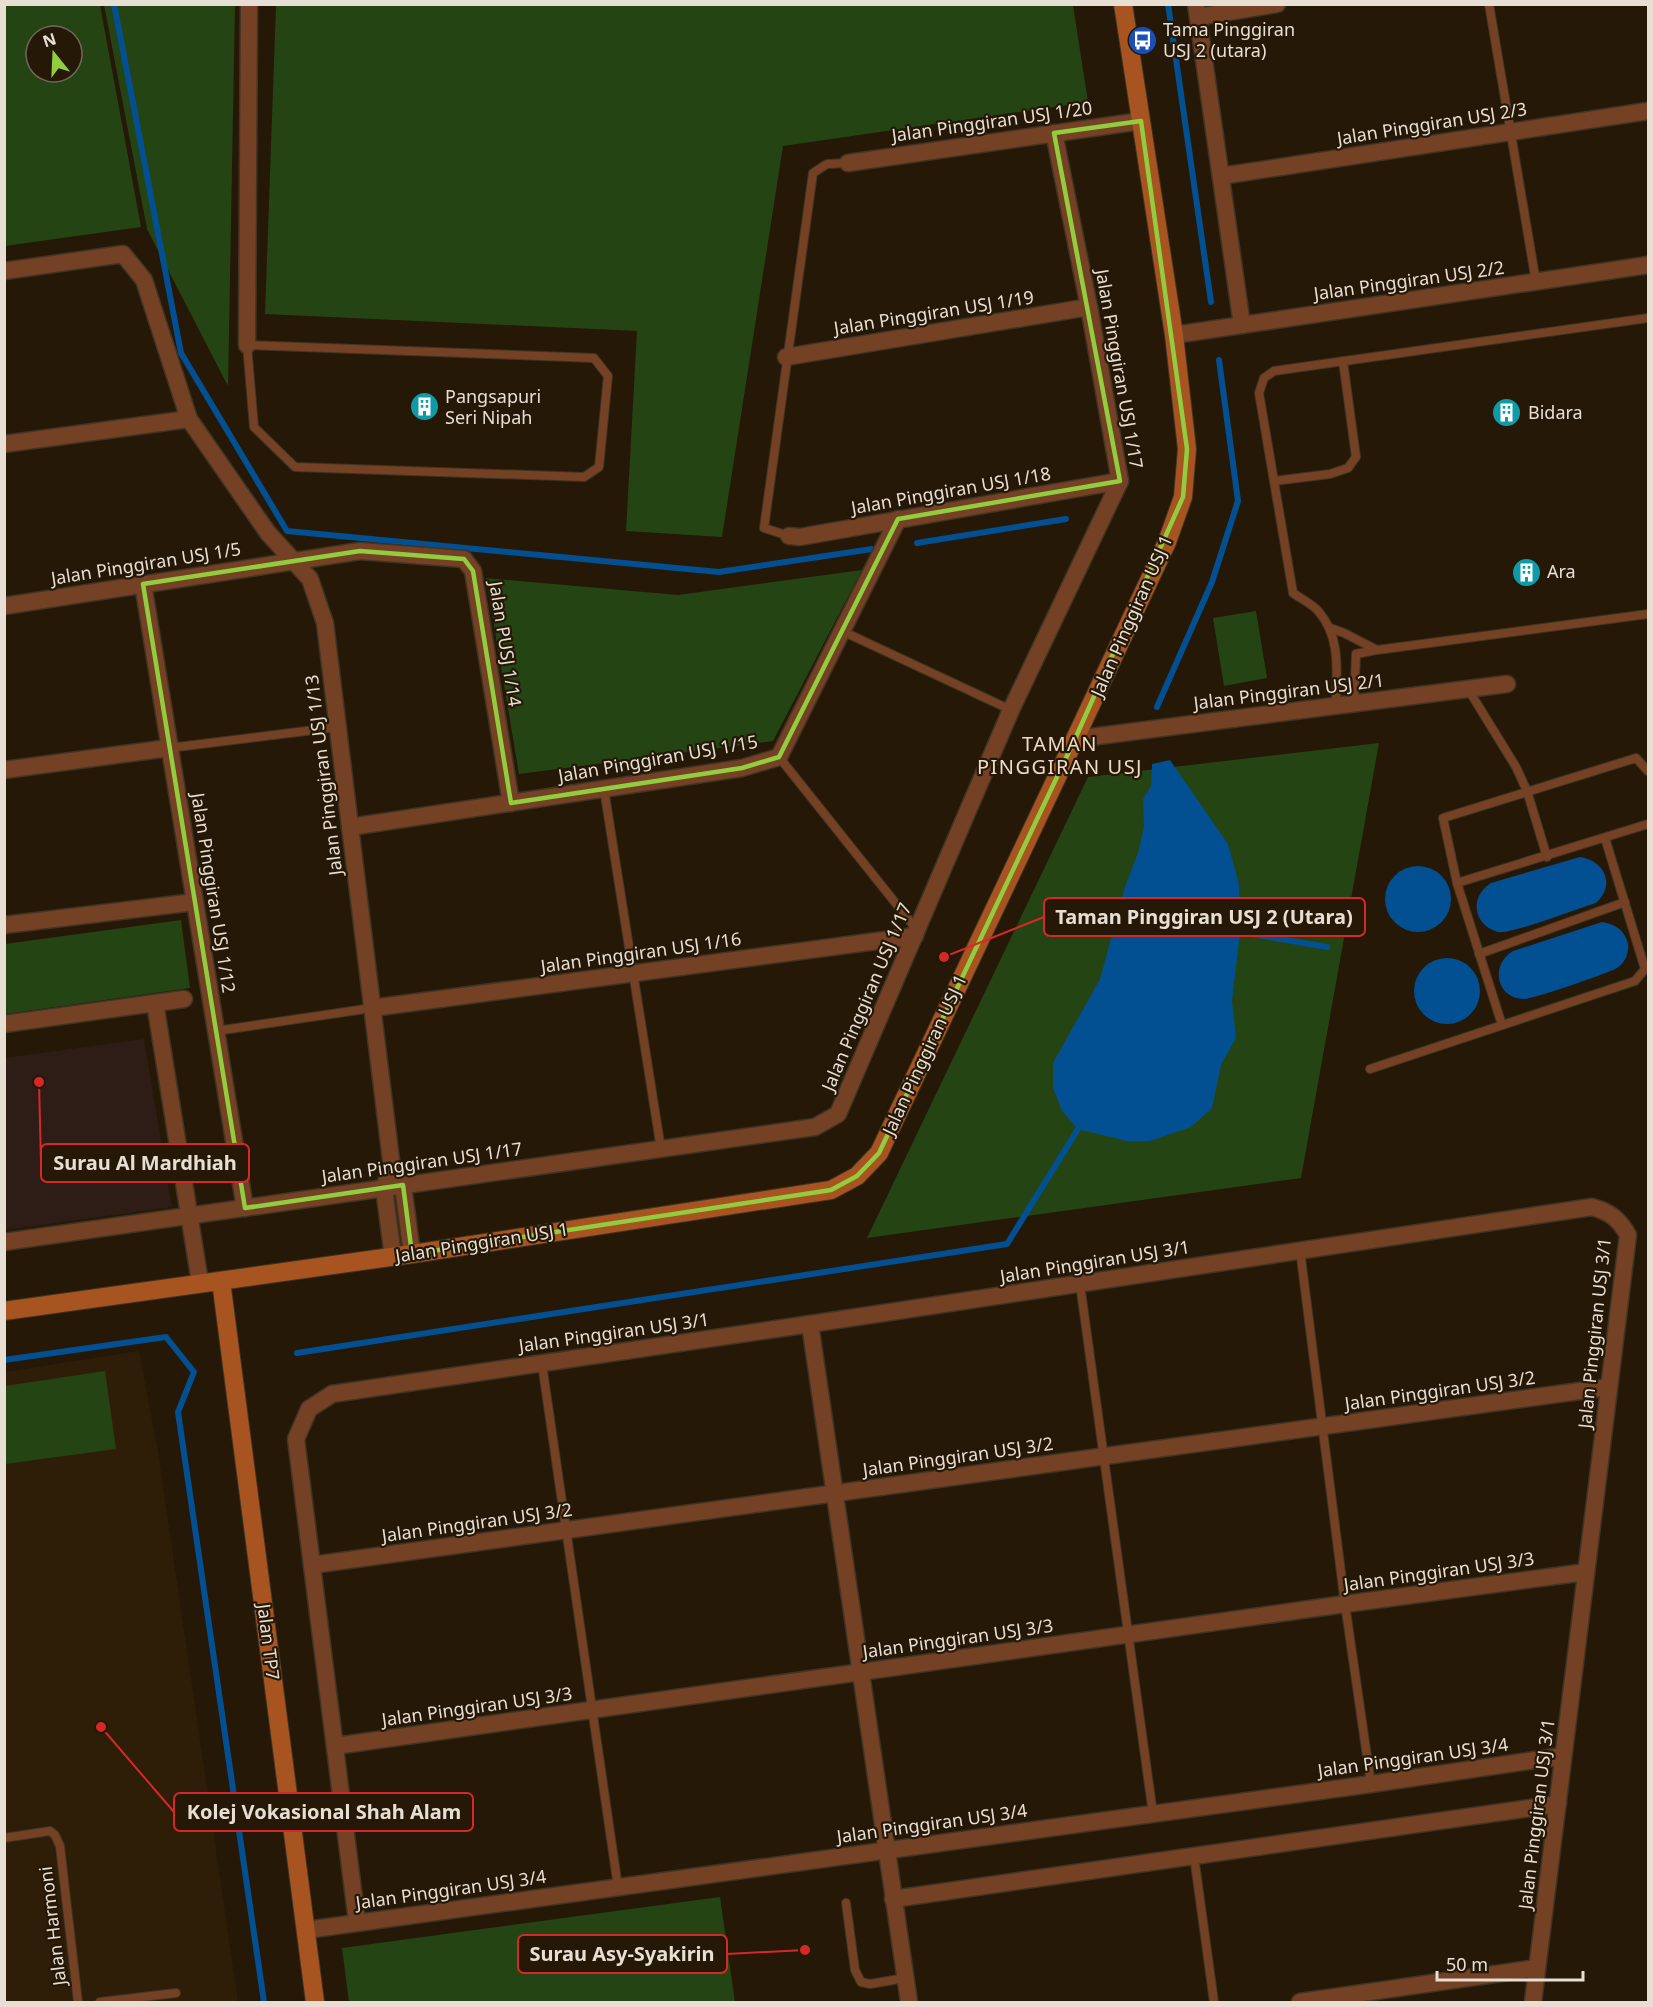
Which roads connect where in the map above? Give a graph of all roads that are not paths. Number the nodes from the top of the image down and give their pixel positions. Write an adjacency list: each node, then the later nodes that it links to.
1 (249, 4): 19 (street)
2 (1123, 4): 7 (street, Jalan Pinggiran USJ 1)
3 (1278, 4): 5 (street)
4 (1490, 4): 8 (lane)
5 (1197, 11): 11 (street)
6 (1648, 111): 8 (street, Jalan Pinggiran USJ 2/3)
7 (1141, 121): 9 (street, Jalan Pinggiran USJ 1/20); 18 (street, Jalan Pinggiran USJ 1)
8 (1511, 132): 11 (street, Jalan Pinggiran USJ 2/3); 14 (lane)
9 (1054, 133): 10 (street, Jalan Pinggiran USJ 1/20); 15 (street, Jalan Pinggiran USJ 1/17)
10 (848, 163): 20 (lane)
11 (1221, 176): 17 (street)
12 (1648, 265): 14 (street, Jalan Pinggiran USJ 2/2)
13 (4, 271): 22 (street, Jalan Pinggiran USJ 1/13)
14 (1536, 282): 17 (street, Jalan Pinggiran USJ 2/2)
15 (1089, 307): 20 (street, Jalan Pinggiran USJ 1/19); 25 (street, Jalan Pinggiran USJ 1/17)
16 (1648, 318): 21 (lane)
17 (1242, 325): 18 (street, Jalan Pinggiran USJ 2/2)
18 (1174, 335): 41 (street, Jalan Pinggiran USJ 1)
19 (247, 345): 19 (lane)
20 (786, 357): 27 (lane)
21 (1343, 361): 24 (lane); 24 (lane)
22 (189, 418): 23 (street); 28 (street, Jalan Pinggiran USJ 1/13)
23 (4, 444)
24 (1274, 481): 32 (lane)
25 (1120, 482): 26 (street, Jalan Pinggiran USJ 1/18); 39 (street, Jalan Pinggiran USJ 1/17)
26 (898, 519): 27 (street, Jalan Pinggiran USJ 1/18); 33 (street, Jalan Pinggiran USJ 1/15)
27 (789, 536)
28 (293, 561): 29 (street, Jalan Pinggiran USJ 1/5); 40 (street, Jalan Pinggiran USJ 1/13); 48 (street, Jalan PUSJ 1/14)
29 (143, 584): 30 (street, Jalan Pinggiran USJ 1/5); 42 (street, Jalan Pinggiran USJ 1/12)
30 (4, 606)
31 (1648, 614): 34 (lane)
32 (1330, 628): 34 (lane); 38 (lane)
33 (842, 631): 39 (lane); 43 (street, Jalan Pinggiran USJ 1/15)
34 (1377, 650): 37 (lane)
35 (1508, 684): 36 (street, Jalan Pinggiran USJ 2/1)
36 (1468, 689): 37 (street, Jalan Pinggiran USJ 2/1); 47 (lane)
37 (1354, 704): 38 (street, Jalan Pinggiran USJ 2/1)
38 (1336, 706): 41 (street, Jalan Pinggiran USJ 2/1)
39 (1011, 710): 57 (street, Jalan Pinggiran USJ 1/17)
40 (338, 727): 42 (lane); 50 (street, Jalan Pinggiran USJ 1/13)
41 (1075, 739): 75 (street, Jalan Pinggiran USJ 1)
42 (169, 748): 44 (street); 54 (street, Jalan Pinggiran USJ 1/12)
43 (779, 757): 46 (street, Jalan Pinggiran USJ 1/15); 57 (lane)
44 (4, 770)
45 (1648, 771): 47 (lane)
46 (604, 789): 48 (street, Jalan Pinggiran USJ 1/15); 59 (lane)
47 (1527, 791): 52 (lane); 53 (lane)
48 (511, 803): 50 (street, Jalan Pinggiran USJ 1/15)
49 (1648, 824): 51 (lane)
50 (350, 827): 62 (street, Jalan Pinggiran USJ 1/13)
51 (1605, 838): 52 (lane); 55 (lane)
52 (1547, 856): 53 (lane)
53 (1457, 883): 58 (lane)
54 (195, 902): 56 (street); 65 (street, Jalan Pinggiran USJ 1/12)
55 (1625, 903): 58 (lane); 64 (lane)
56 (4, 925)
57 (916, 933): 59 (street, Jalan Pinggiran USJ 1/16); 67 (street, Jalan Pinggiran USJ 1/17)
58 (1479, 954): 64 (lane)
59 (634, 974): 62 (street, Jalan Pinggiran USJ 1/16); 67 (lane)
60 (184, 999): 61 (street)
61 (154, 1003): 63 (street); 72 (street)
62 (372, 1008): 65 (lane); 68 (street, Jalan Pinggiran USJ 1/13)
63 (4, 1024)
64 (1502, 1025): 66 (lane)
65 (216, 1031): 71 (street, Jalan Pinggiran USJ 1/12)
66 (1370, 1070)
67 (661, 1149): 69 (street, Jalan Pinggiran USJ 1/17)
68 (392, 1168): 69 (street, Jalan Pinggiran USJ 1/13); 70 (street, Jalan Pinggiran USJ 1/13)
69 (403, 1186): 70 (street, Jalan Pinggiran USJ 1/17); 75 (street, Jalan Pinggiran USJ 1/13)
70 (384, 1188): 71 (street, Jalan Pinggiran USJ 1/17); 76 (street, Jalan Pinggiran USJ 1/13)
71 (245, 1208): 72 (street, Jalan Pinggiran USJ 1/17)
72 (189, 1216): 73 (street, Jalan Pinggiran USJ 1/17); 78 (street)
73 (4, 1242)
74 (1300, 1250): 79 (street, Jalan Pinggiran USJ 3/1); 83 (street, Jalan Pinggiran USJ 3/1); 84 (lane)
75 (412, 1254): 76 (street, Jalan Pinggiran USJ 1)
76 (393, 1257): 77 (street, Jalan Pinggiran USJ 1)
77 (221, 1281): 78 (street, Jalan Pinggiran USJ 1); 106 (street, Jalan TP7)
78 (200, 1282): 80 (street, Jalan Pinggiran USJ 1)
79 (1080, 1284): 81 (street, Jalan Pinggiran USJ 3/1); 85 (lane)
80 (4, 1311)
81 (810, 1324): 82 (street, Jalan Pinggiran USJ 3/1); 86 (street)
82 (542, 1364): 87 (lane); 88 (street, Jalan Pinggiran USJ 3/1)
83 (1609, 1387): 84 (street, Jalan Pinggiran USJ 3/2); 89 (street, Jalan Pinggiran USJ 3/1)
84 (1323, 1427): 85 (street, Jalan Pinggiran USJ 3/2); 90 (lane)
85 (1104, 1457): 86 (street, Jalan Pinggiran USJ 3/2); 91 (lane)
86 (835, 1494): 87 (street, Jalan Pinggiran USJ 3/2); 92 (street)
87 (566, 1530): 88 (street, Jalan Pinggiran USJ 3/2); 93 (lane)
88 (312, 1565): 94 (street, Jalan Pinggiran USJ 3/1)
89 (1586, 1572): 90 (street, Jalan Pinggiran USJ 3/3); 95 (street, Jalan Pinggiran USJ 3/1)
90 (1345, 1604): 91 (street, Jalan Pinggiran USJ 3/3); 96 (lane)
91 (1128, 1635): 92 (street, Jalan Pinggiran USJ 3/3); 98 (lane)
92 (861, 1672): 93 (street, Jalan Pinggiran USJ 3/3); 100 (street)
93 (593, 1710): 94 (street, Jalan Pinggiran USJ 3/3); 102 (lane)
94 (335, 1746): 105 (street, Jalan Pinggiran USJ 3/1)
95 (1563, 1756): 96 (street, Jalan Pinggiran USJ 3/4); 97 (street, Jalan Pinggiran USJ 3/1)
96 (1371, 1784): 98 (street, Jalan Pinggiran USJ 3/4)
97 (1558, 1804): 101 (street); 107 (street, Jalan Pinggiran USJ 3/1)
98 (1153, 1814): 100 (street, Jalan Pinggiran USJ 3/4)
99 (4, 1838): 110 (lane, Jalan Harmoni)
100 (886, 1850): 102 (street, Jalan Pinggiran USJ 3/4); 103 (street)
101 (1194, 1856): 103 (street); 114 (lane)
102 (618, 1887): 105 (street, Jalan Pinggiran USJ 3/4)
103 (893, 1899): 108 (street)
104 (846, 1903): 108 (lane)
105 (357, 1922): 106 (street, Jalan Pinggiran USJ 3/4)
106 (306, 1930): 112 (street, Jalan TP7)
107 (1537, 1968): 115 (street); 116 (street, Jalan Pinggiran USJ 3/1)
108 (905, 1978): 113 (street)
109 (176, 1993): 111 (lane)
110 (78, 2002)
111 (100, 2002)
112 (315, 2002)
113 (909, 2002)
114 (1215, 2002)
115 (1300, 2002)
116 (1533, 2002)

